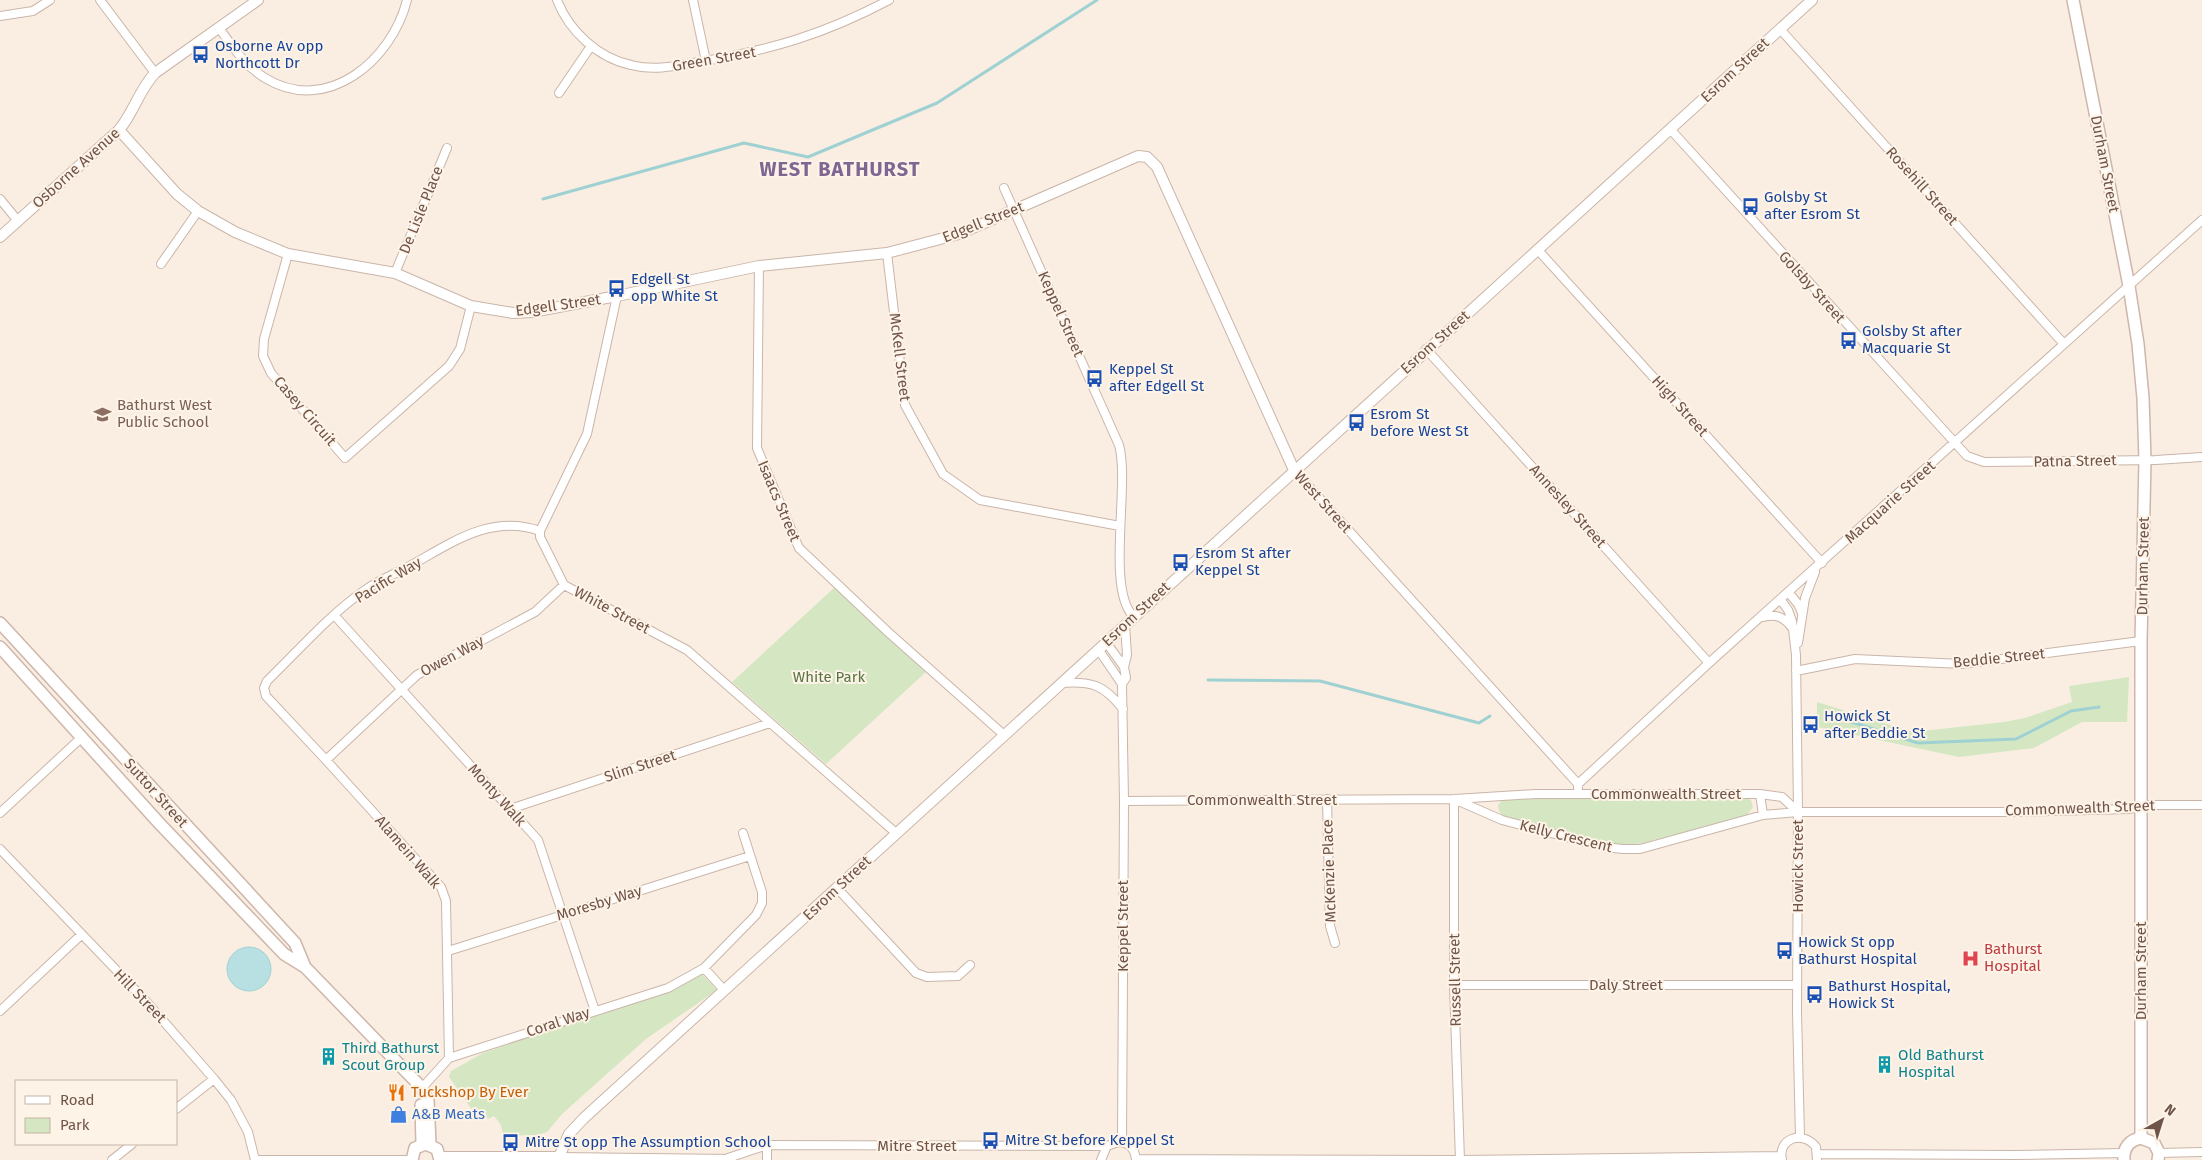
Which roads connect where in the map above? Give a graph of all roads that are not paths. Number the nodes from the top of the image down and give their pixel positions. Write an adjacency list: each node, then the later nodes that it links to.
1 (50, 0): 10 (street)
2 (100, 0): 15 (street)
3 (258, 0): 11 (street, Osborne Avenue)
4 (407, 0): 11 (street)
5 (557, 0): 13 (street, Green Street)
6 (694, 0): 14 (street)
7 (889, 0): 14 (street, Green Street)
8 (1812, 0): 12 (street, Esrom Street)
9 (2073, 0): 34 (main road, Durham Street)
10 (0, 16)
11 (219, 28): 15 (street, Osborne Avenue)
12 (1780, 28): 18 (street, Esrom Street); 37 (street, Rosehill Street)
13 (591, 46): 14 (street, Green Street); 16 (street)
14 (706, 61)
15 (155, 73): 17 (street, Osborne Avenue)
16 (559, 93)
17 (119, 130): 24 (street, Edgell Street); 26 (street, Osborne Avenue)
18 (1670, 130): 28 (street, Esrom Street); 39 (street, Golsby Street)
19 (447, 148): 33 (street, De Lisle Place)
20 (1147, 157): 23 (street, Edgell Street); 42 (street, West Street)
21 (1004, 188): 23 (street, Keppel Street)
22 (0, 199): 26 (street)
23 (1014, 210): 29 (street, Edgell Street); 43 (street, Keppel Street)
24 (198, 211): 30 (street, Edgell Street); 31 (street)
25 (2202, 220): 34 (street, Macquarie Street)
26 (18, 221): 27 (street, Osborne Avenue)
27 (0, 237)
28 (1537, 249): 38 (street, Esrom Street); 45 (street, High Street)
29 (887, 252): 32 (street, Edgell Street); 43 (street, McKell Street)
30 (288, 254): 33 (street, Edgell Street); 36 (street, Casey Circuit)
31 (161, 264)
32 (759, 266): 35 (street, Edgell Street); 69 (street, Isaacs Street)
33 (395, 273): 36 (street, Edgell Street)
34 (2129, 286): 37 (street, Macquarie Street); 41 (main road, Durham Street)
35 (617, 296): 36 (street, Edgell Street); 44 (street)
36 (471, 306)
37 (2064, 344): 39 (street, Macquarie Street)
38 (1426, 349): 42 (street, Esrom Street); 60 (street, Annesley Street)
39 (1954, 444): 41 (street, Patna Street); 45 (street, Macquarie Street)
40 (2202, 457): 41 (street, Patna Street)
41 (2145, 460): 55 (main road, Durham Street)
42 (1294, 470): 52 (street, Esrom Street); 72 (street, West Street)
43 (1120, 526): 52 (street, Keppel Street)
44 (540, 531): 46 (street, White Street); 50 (street, Pacific Way)
45 (1819, 566): 47 (street, Macquarie Street); 49 (street, Howick Street)
46 (564, 585): 66 (street, Owen Way); 68 (street, White Street)
47 (1789, 593): 48 (street, Macquarie Street); 49 (street)
48 (1781, 600): 51 (street, Macquarie Street); 54 (street, Howick Street)
49 (1802, 615): 59 (street, Howick Street)
50 (335, 616): 65 (street, Pacific Way); 66 (street, Monty Walk)
51 (1761, 618): 54 (street); 60 (street, Macquarie Street)
52 (1129, 620): 56 (street, Esrom Street); 61 (street, Keppel Street)
53 (0, 623): 94 (main road, Suttor Street)
54 (1793, 629): 59 (street, Howick Street)
55 (2142, 641): 62 (street, Beddie Street); 79 (main road, Durham Street)
56 (1106, 642): 58 (street, Esrom Street); 61 (street)
57 (0, 648): 70 (main road, Suttor Street)
58 (1098, 649): 63 (street, Esrom Street); 64 (street)
59 (1796, 655): 62 (street, Howick Street)
60 (1709, 663): 72 (street, Macquarie Street)
61 (1124, 667): 64 (street, Keppel Street)
62 (1796, 672): 81 (street, Howick Street)
63 (1062, 683): 67 (street); 69 (street, Esrom Street)
64 (1122, 684): 67 (street, Keppel Street)
65 (264, 688): 71 (street, Alamein Walk)
66 (401, 689): 71 (street, Owen Way); 80 (street, Monty Walk)
67 (1123, 709): 77 (street, Keppel Street)
68 (770, 723): 80 (street, Slim Street); 85 (street, White Street)
69 (1004, 735): 85 (street, Esrom Street)
70 (81, 738): 82 (street); 94 (main road, Suttor Street)
71 (326, 760): 92 (street, Alamein Walk)
72 (1578, 784): 73 (street)
73 (1578, 794): 74 (street, Commonwealth Street); 76 (street, Commonwealth Street)
74 (1760, 794): 81 (street, Commonwealth Street); 83 (street)
75 (1327, 799): 76 (street, Commonwealth Street); 77 (street, Commonwealth Street); 91 (street, McKenzie Place)
76 (1454, 799): 83 (street, Kelly Crescent); 96 (street, Russell Street)
77 (1124, 801): 107 (street, Keppel Street)
78 (2202, 805): 79 (street, Commonwealth Street)
79 (2140, 807): 81 (street, Commonwealth Street); 106 (main road, Durham Street)
80 (510, 809): 89 (street, Monty Walk)
81 (1798, 812): 83 (street, Kelly Crescent); 97 (street, Howick Street)
82 (0, 813)
83 (1763, 815)
84 (743, 833): 87 (street, Coral Way)
85 (896, 833): 88 (street, Esrom Street)
86 (0, 849): 90 (street, Hill Street)
87 (750, 856): 89 (street, Moresby Way); 95 (street, Coral Way)
88 (837, 888): 93 (street); 98 (street, Esrom Street)
89 (562, 914): 92 (street, Moresby Way); 100 (street, Monty Walk)
90 (81, 935): 99 (street); 102 (street, Hill Street)
91 (1335, 943)
92 (448, 951): 101 (street, Alamein Walk)
93 (970, 965)
94 (305, 967): 103 (main road, Suttor Street)
95 (704, 968): 98 (street); 100 (street, Coral Way)
96 (1454, 985): 97 (street, Daly Street); 127 (street, Russell Street)
97 (1797, 985): 105 (street, Howick Street)
98 (724, 990): 115 (street, Esrom Street)
99 (0, 1010)
100 (595, 1010): 101 (street, Coral Way)
101 (449, 1058): 103 (street, Coral Way)
102 (214, 1079): 104 (street); 121 (street, Hill Street)
103 (422, 1088): 108 (main road, Suttor Street)
104 (178, 1107)
105 (1800, 1137): 116 (street); 118 (street)
106 (2141, 1138): 113 (main road); 114 (main road)
107 (1122, 1142): 111 (street, Mitre Street); 126 (street)
108 (426, 1144): 119 (main road); 122 (main road)
109 (131, 1145): 120 (street)
110 (767, 1145): 111 (street, Mitre Street); 117 (street, Mitre Street); 124 (street)
111 (1107, 1146): 125 (street)
112 (2202, 1152): 114 (street)
113 (2124, 1156): 116 (street)
114 (2159, 1156)
115 (559, 1157): 117 (street, Mitre Street); 119 (street, Mitre Street)
116 (1817, 1157)
117 (728, 1158): 123 (street, Mitre Street)
118 (1782, 1158): 127 (street)
119 (440, 1159)
120 (112, 1160)
121 (255, 1160): 122 (street)
122 (412, 1160)
123 (737, 1160)
124 (767, 1160)
125 (1101, 1160)
126 (1136, 1160): 127 (street)
127 (1460, 1160)

